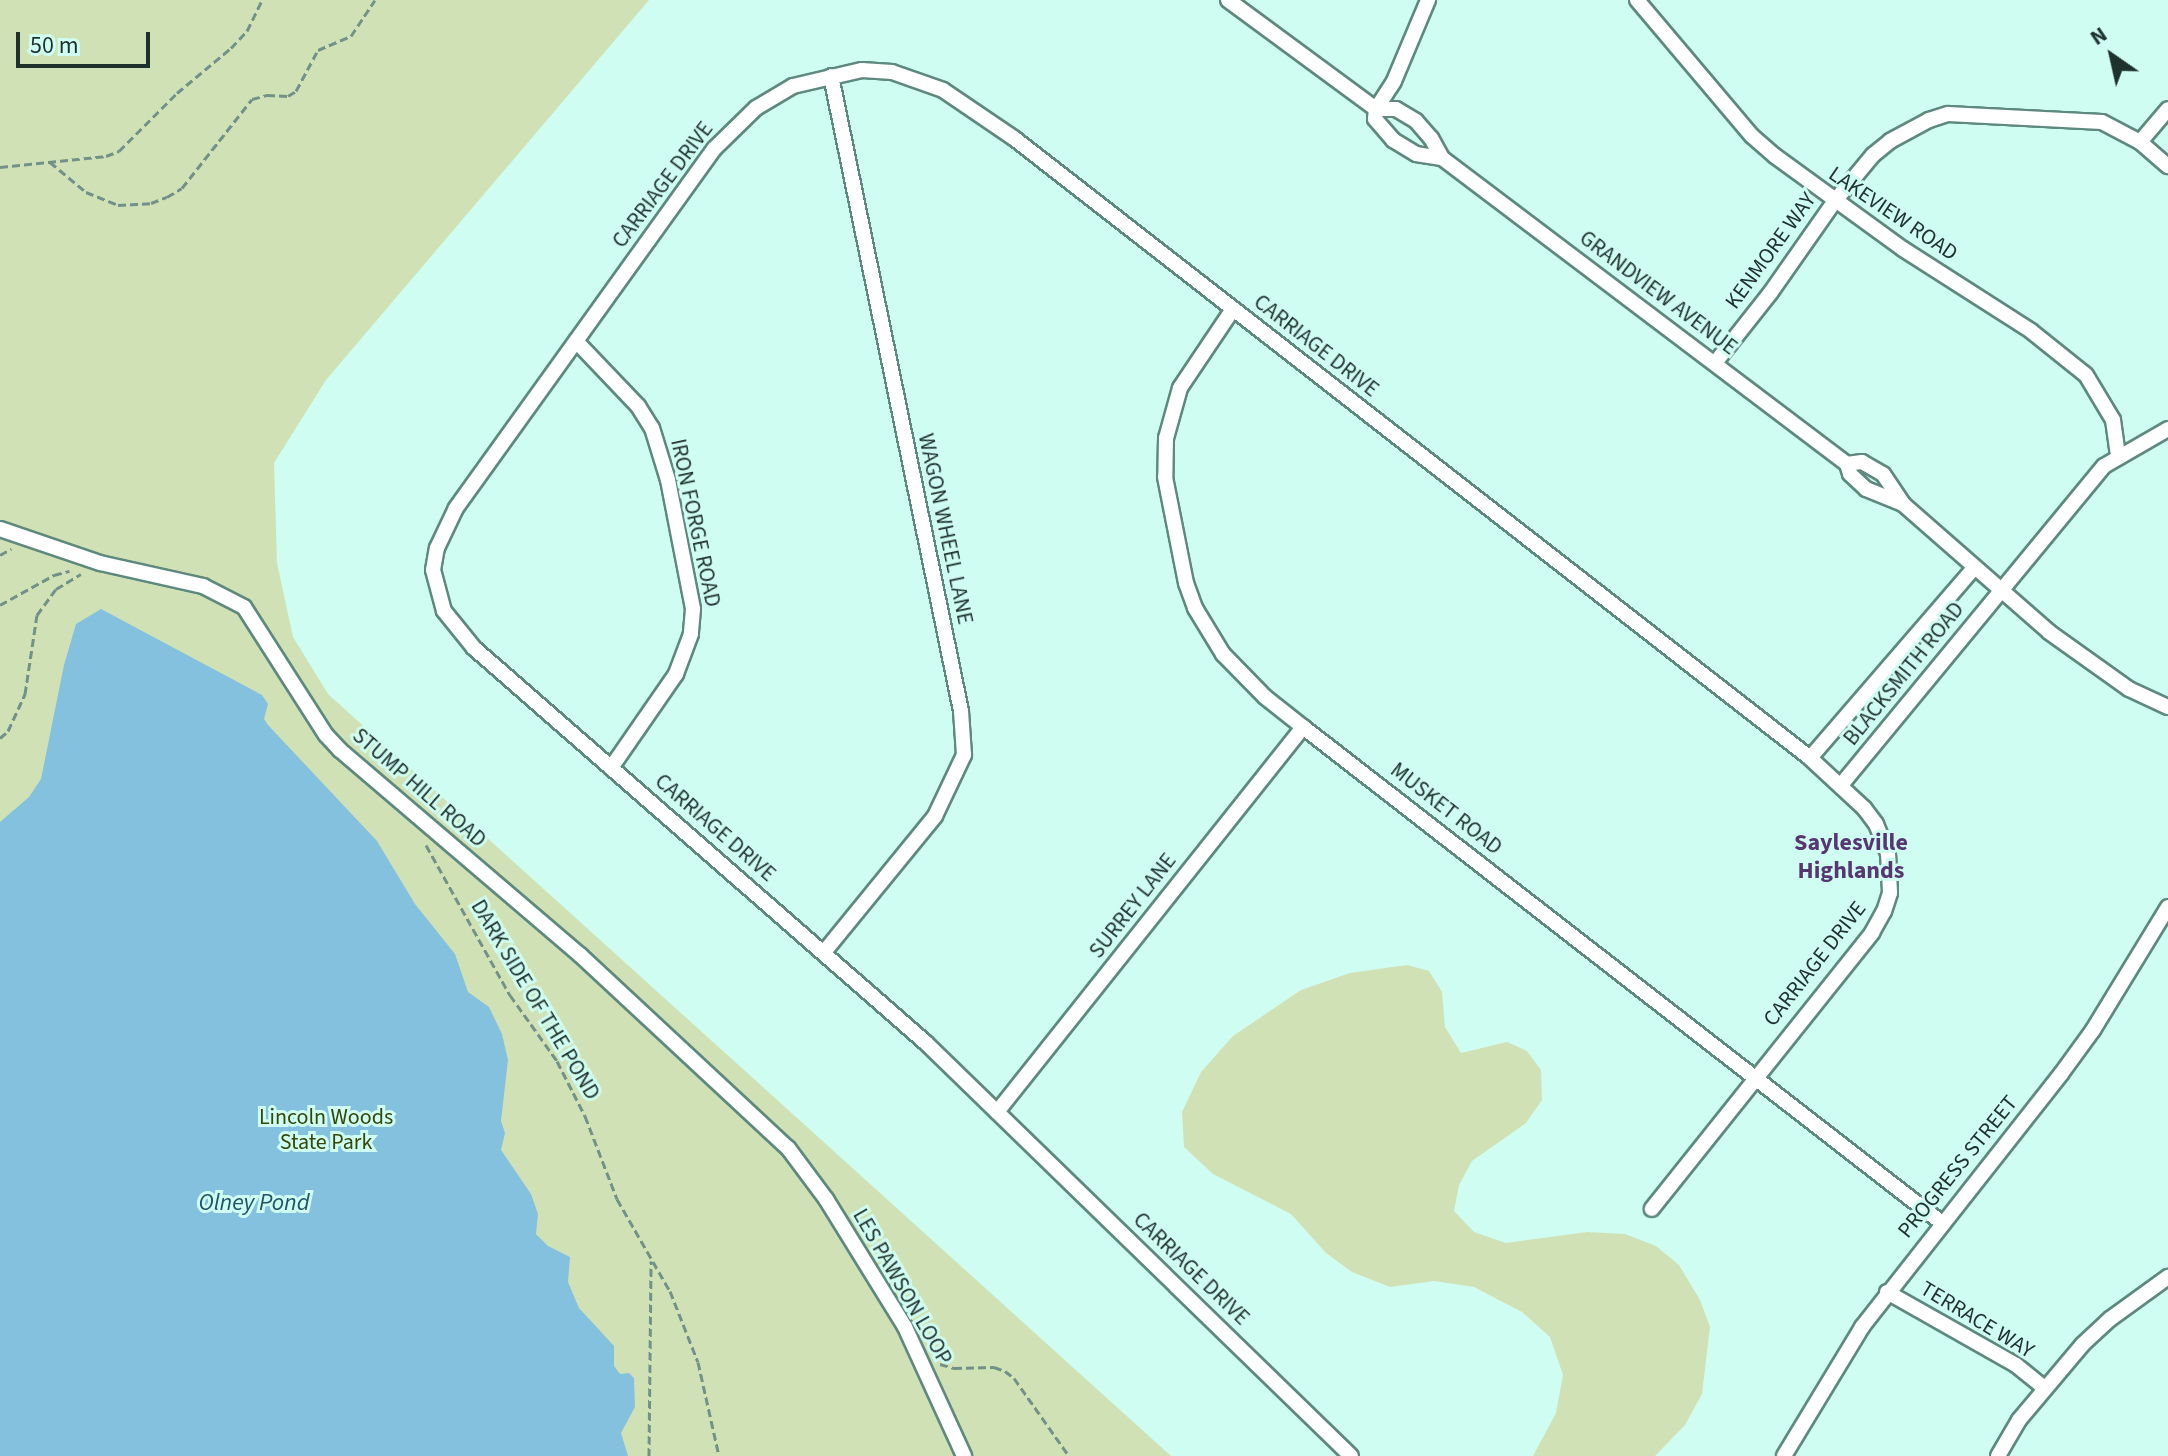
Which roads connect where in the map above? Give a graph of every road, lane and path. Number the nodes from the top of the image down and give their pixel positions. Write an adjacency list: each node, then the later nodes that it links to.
1 (262, 0): 11 (path)
2 (375, 0): 11 (path)
3 (1228, 0): 7 (street, GRANDVIEW AVENUE)
4 (1428, 0): 7 (street)
5 (1637, 0): 14 (street, LAKEVIEW ROAD)
6 (831, 76): 15 (street, CARRIAGE DRIVE); 16 (street, CARRIAGE DRIVE); 35 (street, WAGON WHEEL LANE)
7 (1376, 109): 10 (street, GRANDVIEW AVENUE); 10 (street, GRANDVIEW AVENUE)
8 (2168, 109): 9 (street)
9 (2140, 142): 12 (street, KENMORE WAY); 14 (street, KENMORE WAY)
10 (1442, 158): 17 (street, GRANDVIEW AVENUE)
11 (50, 162): 13 (path)
12 (2168, 166)
13 (0, 167)
14 (1834, 202): 17 (street, KENMORE WAY); 19 (street, LAKEVIEW ROAD)
15 (1233, 309): 28 (street, MUSKET ROAD); 30 (street, CARRIAGE DRIVE)
16 (576, 341): 31 (street, IRON FORGE ROAD); 31 (street, CARRIAGE DRIVE)
17 (1715, 363): 20 (street, GRANDVIEW AVENUE)
18 (2168, 429): 19 (street, BLACKSMITH ROAD)
19 (2118, 455): 25 (street, BLACKSMITH ROAD)
20 (1847, 464): 21 (street, GRANDVIEW AVENUE); 21 (street, GRANDVIEW AVENUE)
21 (1903, 504): 24 (street, GRANDVIEW AVENUE)
22 (0, 529): 23 (street, STUMP HILL ROAD)
23 (100, 563): 26 (path); 29 (path); 38 (street, STUMP HILL ROAD)
24 (1974, 568): 25 (street, GRANDVIEW AVENUE); 30 (street, BLACKSMITH ROAD)
25 (2001, 590): 27 (street, GRANDVIEW AVENUE); 32 (street, BLACKSMITH ROAD)
26 (0, 605)
27 (2168, 707)
28 (1303, 727): 36 (street, MUSKET ROAD); 37 (street, SURREY LANE)
29 (0, 738)
30 (1810, 758): 32 (street, CARRIAGE DRIVE)
31 (611, 768): 35 (street, CARRIAGE DRIVE)
32 (1841, 785): 36 (street, CARRIAGE DRIVE)
33 (426, 844): 41 (path, DARK SIDE OF THE POND)
34 (2168, 907): 40 (street, PROGRESS STREET)
35 (825, 951): 37 (street, CARRIAGE DRIVE)
36 (1754, 1077): 39 (street, CARRIAGE DRIVE); 40 (street, MUSKET ROAD)
37 (997, 1112): 50 (street, CARRIAGE DRIVE)
38 (788, 1148): 44 (street, LES PAWSON LOOP)
39 (1652, 1209)
40 (1942, 1223): 43 (street, PROGRESS STREET)
41 (651, 1257): 46 (path); 47 (path, DARK SIDE OF THE POND)
42 (2168, 1277): 45 (street)
43 (1887, 1292): 45 (street, TERRACE WAY); 51 (street, PROGRESS STREET)
44 (920, 1359): 48 (street, LES PAWSON LOOP); 49 (path)
45 (2044, 1388): 52 (street)
46 (649, 1456)
47 (719, 1456)
48 (964, 1456)
49 (1069, 1456)
50 (1351, 1456)
51 (1784, 1456)
52 (1998, 1456)

